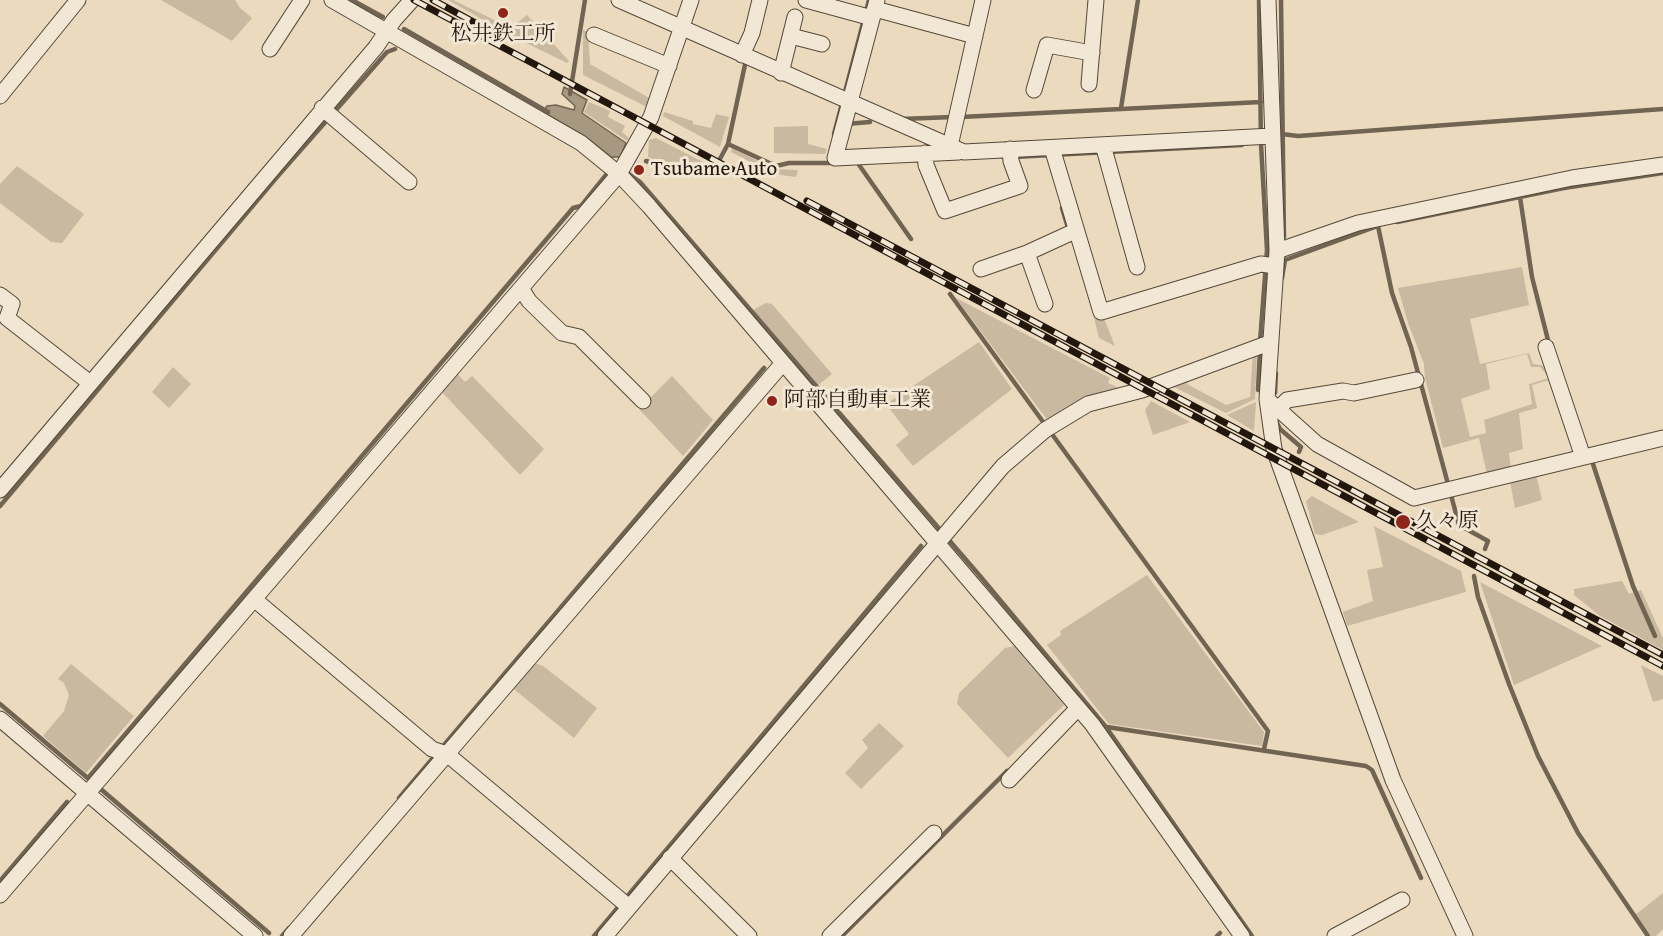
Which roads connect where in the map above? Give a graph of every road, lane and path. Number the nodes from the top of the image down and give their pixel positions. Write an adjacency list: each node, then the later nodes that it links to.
1 (78, 0): 27 (street)
2 (302, 0): 20 (street)
3 (332, 0): 15 (street)
4 (412, 0): 15 (street)
5 (619, 0): 14 (street)
6 (691, 0): 14 (street)
7 (760, 0): 22 (street)
8 (806, 0): 12 (street)
9 (982, 0): 18 (street)
10 (1096, 0): 21 (street)
11 (1268, 0): 30 (street)
12 (870, 12): 18 (street); 28 (street)
13 (795, 17): 17 (street)
14 (681, 27): 22 (street); 23 (street)
15 (388, 31): 29 (street); 37 (street)
16 (594, 35): 23 (street)
17 (791, 36): 19 (street); 24 (street)
18 (975, 36): 31 (street)
19 (822, 44)
20 (270, 49)
21 (1092, 53): 25 (street); 26 (street)
22 (745, 56): 24 (street)
23 (669, 66): 37 (street)
24 (781, 73): 28 (street)
25 (1089, 84)
26 (1034, 90)
27 (0, 96)
28 (845, 101): 31 (street); 35 (street)
29 (328, 113): 38 (street); 51 (street)
30 (1264, 136): 32 (street); 41 (street)
31 (957, 149): 34 (street); 35 (street)
32 (1104, 150): 33 (street); 42 (street)
33 (1053, 152): 34 (street); 39 (street)
34 (1010, 154): 35 (street)
35 (925, 158)
36 (1663, 165): 41 (street)
37 (619, 174): 44 (street); 49 (street)
38 (409, 182)
39 (1071, 234): 40 (street); 41 (street)
40 (1027, 253): 43 (street); 46 (street)
41 (1271, 262): 47 (street)
42 (1137, 267)
43 (981, 269)
44 (521, 288): 52 (street); 58 (street)
45 (0, 295): 51 (street)
46 (1045, 304)
47 (1263, 344): 53 (street); 57 (street)
48 (1546, 347): 55 (street)
49 (783, 363): 57 (street); 61 (street)
50 (1416, 380): 53 (street)
51 (90, 383): 56 (street)
52 (643, 401)
53 (1272, 404): 55 (street); 76 (street)
54 (1663, 438): 55 (street)
55 (1583, 457)
56 (0, 490)
57 (942, 537): 59 (street); 65 (street)
58 (254, 599): 61 (street); 63 (street)
59 (1078, 708): 62 (street); 69 (street)
60 (0, 719): 63 (street)
61 (440, 752): 68 (street); 71 (street)
62 (1009, 780)
63 (91, 788): 66 (street); 70 (street)
64 (934, 833): 74 (street)
65 (670, 858): 68 (street); 73 (street)
66 (0, 895)
67 (1402, 900): 75 (street)
68 (624, 903): 72 (street)
69 (1239, 935)
70 (255, 936)
71 (291, 936)
72 (605, 936)
73 (749, 936)
74 (830, 936)
75 (1335, 936)
76 (1465, 936)

